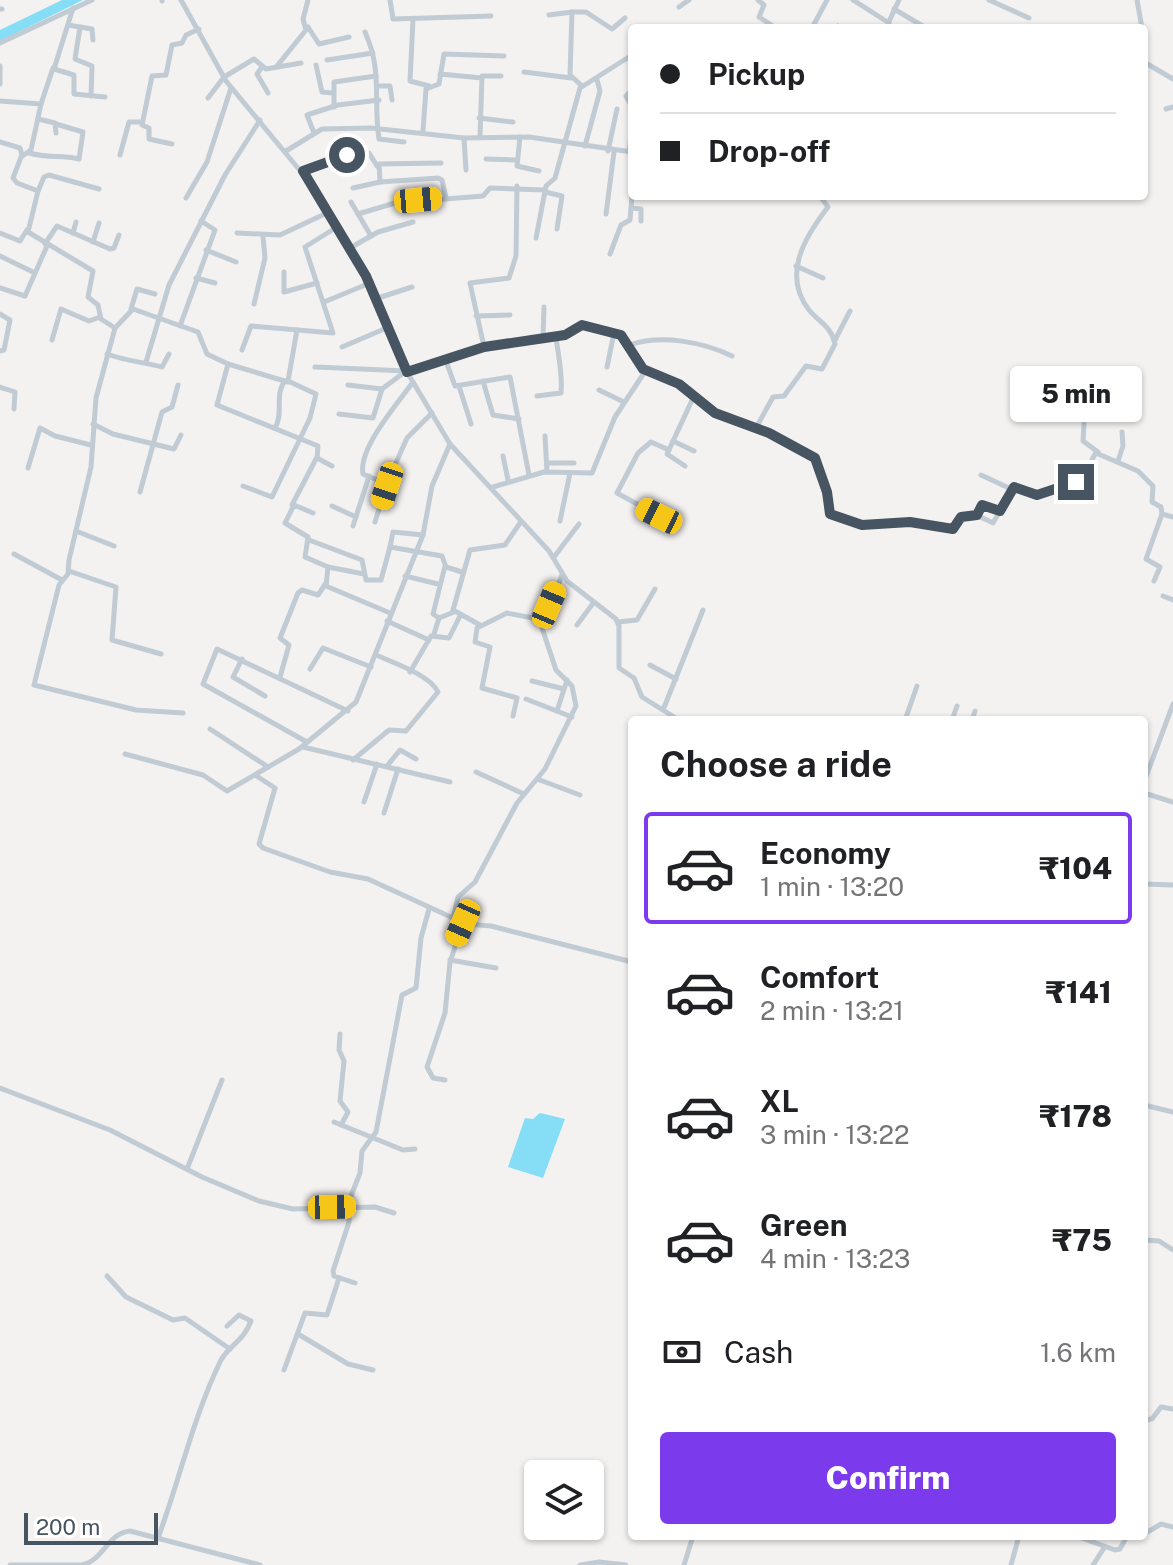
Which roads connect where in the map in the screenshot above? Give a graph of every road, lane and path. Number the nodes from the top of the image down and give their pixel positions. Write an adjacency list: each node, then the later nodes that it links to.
1 (92, 0): 13 (street)
2 (181, 0): 30 (street)
3 (308, 0): 28 (street)
4 (390, 0): 20 (street)
5 (689, 0): 12 (street)
6 (758, 0): 21 (street)
7 (827, 0): 22 (street)
8 (853, 0): 23 (street)
9 (899, 0): 14 (street)
10 (989, 0): 19 (street)
11 (1137, 0): 26 (street)
12 (679, 7)
13 (73, 8): 27 (street); 34 (street)
14 (894, 9): 24 (street); 25 (street)
15 (572, 12): 16 (street); 18 (street); 52 (street)
16 (549, 15)
17 (491, 16): 20 (street)
18 (625, 18)
19 (1029, 18)
20 (413, 19): 57 (street)
21 (770, 24)
22 (814, 24)
23 (884, 24)
24 (888, 24)
25 (919, 24)
26 (1141, 24)
27 (68, 25): 29 (street); 43 (street)
28 (307, 26): 32 (street); 45 (street)
29 (80, 27): 33 (street); 62 (street)
30 (199, 29): 50 (street); 74 (street)
31 (365, 32): 35 (street)
32 (349, 37)
33 (93, 40)
34 (0, 43)
35 (373, 53): 38 (street); 48 (street)
36 (504, 56): 47 (street)
37 (628, 58): 54 (street)
38 (327, 60)
39 (301, 63): 45 (street)
40 (1148, 64): 53 (street)
41 (316, 65): 61 (street)
42 (0, 66): 55 (street)
43 (53, 67): 62 (street); 68 (street)
44 (262, 67): 45 (street); 50 (street); 60 (street)
45 (277, 67)
46 (524, 72): 52 (street)
47 (440, 74): 51 (street); 57 (street)
48 (376, 76): 56 (street); 61 (street)
49 (501, 76): 51 (street)
50 (224, 77): 59 (street); 64 (street)
51 (482, 78): 71 (street)
52 (571, 78): 58 (street)
53 (1173, 79)
54 (597, 80): 58 (street); 88 (street)
55 (0, 84)
56 (377, 86): 65 (street); 66 (street)
57 (430, 86): 78 (street)
58 (582, 86): 86 (street)
59 (231, 87): 73 (street); 107 (street)
60 (268, 93)
61 (333, 93): 69 (street)
62 (91, 96): 63 (street)
63 (105, 97)
64 (208, 98)
65 (379, 100): 69 (street); 77 (street)
66 (392, 100)
67 (0, 101): 68 (street)
68 (41, 104): 72 (street)
69 (334, 107): 80 (street)
70 (617, 109): 90 (street)
71 (479, 118): 75 (street); 81 (street)
72 (38, 119): 76 (street); 92 (street)
73 (260, 120): 89 (street); 118 (street)
74 (141, 122): 87 (street); 93 (street)
75 (513, 122)
76 (56, 124): 79 (street); 92 (street)
77 (378, 128): 78 (street); 80 (street); 85 (street)
78 (423, 131): 83 (street)
79 (56, 133)
80 (314, 133): 89 (street)
81 (480, 137): 82 (street); 83 (street)
82 (520, 137): 86 (street); 95 (street)
83 (464, 138): 98 (street)
84 (0, 142): 92 (street)
85 (404, 142)
86 (564, 142): 88 (street); 106 (street)
87 (172, 144)
88 (585, 146): 90 (street)
89 (286, 151): 99 (street)
90 (611, 151): 91 (street); 117 (street)
91 (628, 152)
92 (25, 154): 105 (street)
93 (120, 155)
94 (486, 159): 95 (street)
95 (517, 160): 100 (street)
96 (441, 163): 97 (street)
97 (377, 166): 99 (street); 101 (street)
98 (466, 170)
99 (303, 171): 115 (street)
100 (539, 171)
101 (380, 182): 103 (street); 108 (street)
102 (517, 186): 106 (street); 108 (street); 159 (street)
103 (353, 188)
104 (99, 189): 105 (street)
105 (38, 191): 125 (street)
106 (545, 191): 124 (street); 132 (street)
107 (186, 198)
108 (446, 198): 116 (street)
109 (632, 200): 114 (street)
110 (823, 200): 113 (street)
111 (832, 200): 113 (street)
112 (351, 202): 116 (street)
113 (828, 207): 140 (street)
114 (631, 208): 119 (street); 137 (street)
115 (329, 212): 123 (street); 130 (street)
116 (358, 214): 131 (street)
117 (606, 214)
118 (201, 221): 136 (street); 161 (street)
119 (641, 221)
120 (76, 222): 127 (street)
121 (413, 222): 131 (street)
122 (99, 223): 133 (street)
123 (337, 227): 135 (street); 146 (street)
124 (557, 229)
125 (28, 230): 126 (street); 134 (street)
126 (0, 233)
127 (73, 233): 133 (street); 134 (street)
128 (237, 233): 130 (street)
129 (119, 235): 133 (street)
130 (262, 235): 153 (street)
131 (371, 236): 135 (street)
132 (536, 238)
133 (93, 242)
134 (46, 245): 142 (street); 160 (street)
135 (350, 248): 147 (street)
136 (206, 250): 139 (street); 143 (street)
137 (610, 254)
138 (0, 256): 142 (street)
139 (236, 262)
140 (796, 266): 144 (street); 170 (street)
141 (284, 272): 146 (street)
142 (35, 273): 149 (street)
143 (196, 278): 145 (street); 162 (street)
144 (823, 278)
145 (215, 283)
146 (317, 283): 152 (street)
147 (370, 283): 151 (street); 152 (street)
148 (412, 287): 151 (street)
149 (0, 288)
150 (155, 294): 155 (street)
151 (378, 298): 163 (street)
152 (324, 302): 165 (street)
153 (254, 304)
154 (544, 307): 168 (street)
155 (131, 309): 161 (street); 164 (street)
156 (850, 311): 170 (street)
157 (0, 314): 175 (street)
158 (510, 315): 159 (street)
159 (476, 316): 173 (street)
160 (100, 317): 164 (street); 169 (street)
161 (159, 318): 162 (street); 180 (street)
162 (180, 326): 181 (street)
163 (389, 327): 172 (street); 185 (street)
164 (115, 328): 176 (street)
165 (297, 330): 174 (street); 187 (street)
166 (614, 333): 167 (street); 171 (street); 183 (street)
167 (556, 336): 168 (street); 195 (street)
168 (543, 338): 173 (street)
169 (52, 340)
170 (835, 340): 206 (street)
171 (630, 345): 178 (street); 184 (street)
172 (342, 347)
173 (484, 347): 179 (street)
174 (242, 350)
175 (0, 351)
176 (107, 354): 180 (street); 202 (street)
177 (169, 354): 180 (street)
178 (732, 356)
179 (446, 361): 185 (street); 191 (street)
180 (146, 362)
181 (228, 364): 187 (street); 205 (street)
182 (315, 367): 185 (street)
183 (607, 367)
184 (646, 370): 196 (street); 197 (street)
185 (407, 371): 188 (street); 193 (street)
186 (483, 381): 191 (street); 201 (street); 201 (street)
187 (286, 382): 205 (street); 210 (street)
188 (413, 382): 199 (street); 230 (street)
189 (178, 385): 212 (street)
190 (348, 385): 193 (street)
191 (459, 386): 203 (street)
192 (0, 387): 198 (street)
193 (382, 389): 200 (street)
194 (599, 390): 197 (street)
195 (537, 396)
196 (694, 396): 206 (street); 211 (street)
197 (624, 402): 227 (street)
198 (14, 409)
199 (432, 413): 213 (street); 232 (street)
200 (339, 414)
201 (519, 419): 228 (street)
202 (93, 424): 212 (street); 214 (street)
203 (471, 424)
204 (1084, 424): 217 (street)
205 (275, 428): 210 (street)
206 (756, 428): 242 (street)
207 (1122, 432): 220 (street)
208 (181, 435): 212 (street)
209 (545, 436): 221 (street)
210 (301, 439): 219 (street); 233 (street)
211 (673, 441): 215 (street); 216 (street)
212 (152, 444): 236 (street)
213 (450, 444): 234 (street); 252 (street)
214 (91, 445): 225 (street); 251 (street)
215 (669, 450): 224 (street); 243 (street)
216 (694, 451)
217 (1098, 453): 220 (street); 235 (street)
218 (503, 456): 231 (street)
219 (317, 457): 223 (street); 237 (street)
220 (1118, 461): 241 (street)
221 (547, 463): 222 (street); 226 (street)
222 (574, 463)
223 (332, 466)
224 (685, 466)
225 (28, 468)
226 (547, 472): 227 (street); 228 (street)
227 (570, 473): 246 (street)
228 (529, 475): 231 (street)
229 (981, 475): 235 (street)
230 (369, 476): 232 (street); 244 (street)
231 (508, 480): 234 (street)
232 (387, 483): 247 (street)
233 (243, 486)
234 (493, 487): 248 (street)
235 (1011, 489): 239 (street)
236 (140, 492)
237 (292, 506): 240 (street); 253 (street)
238 (332, 506): 244 (street)
239 (1000, 511): 242 (street); 242 (street)
240 (313, 513)
241 (1162, 514): 245 (street); 267 (street)
242 (977, 515)
243 (659, 516)
244 (356, 517): 250 (street)
245 (1173, 517)
246 (560, 521)
247 (375, 522)
248 (520, 523): 258 (street); 262 (street)
249 (579, 524): 258 (street)
250 (353, 526)
251 (76, 531): 254 (street); 261 (street)
252 (423, 535): 255 (street); 256 (street)
253 (309, 540): 260 (street); 263 (street)
254 (114, 546)
255 (390, 547): 256 (street); 263 (street)
256 (416, 551): 259 (street); 265 (street)
257 (14, 554): 266 (street)
258 (554, 557): 264 (street)
259 (445, 565): 262 (street); 269 (street)
260 (328, 567): 263 (street); 268 (street)
261 (69, 571): 266 (street); 285 (street)
262 (462, 572): 276 (street)
263 (364, 574)
264 (562, 575): 273 (street); 278 (street)
265 (405, 576): 269 (street); 275 (street)
266 (62, 580): 306 (street)
267 (1154, 581)
268 (326, 583): 275 (street); 292 (street)
269 (438, 584): 277 (street)
270 (655, 589): 280 (street)
271 (1163, 596): 272 (street)
272 (1173, 600)
273 (594, 602): 280 (street); 282 (street)
274 (703, 610): 293 (street)
275 (390, 613): 279 (street)
276 (457, 614): 277 (street); 281 (street); 283 (street)
277 (439, 618): 283 (street)
278 (543, 620): 281 (street); 294 (street)
279 (387, 621): 284 (street); 286 (street)
280 (618, 622): 302 (street)
281 (480, 625): 307 (street)
282 (577, 625)
283 (434, 634): 284 (street)
284 (429, 640): 291 (street)
285 (161, 654)
286 (376, 655): 289 (street); 291 (street)
287 (242, 659): 292 (street); 298 (street); 314 (street)
288 (650, 665): 293 (street)
289 (371, 667): 290 (street); 303 (street)
290 (310, 669)
291 (410, 672): 317 (street)
292 (280, 677): 303 (street)
293 (676, 679): 302 (street)
294 (567, 680): 297 (street); 312 (street)
295 (532, 681): 297 (street)
296 (917, 686): 309 (street)
297 (564, 689): 304 (street)
298 (265, 696)
299 (526, 699): 304 (street)
300 (1173, 704): 322 (street)
301 (957, 706): 310 (street)
302 (663, 710): 308 (street)
303 (348, 711): 314 (street)
304 (557, 711): 312 (street)
305 (975, 711): 311 (street)
306 (183, 713)
307 (513, 716)
308 (673, 716)
309 (906, 716)
310 (953, 716)
311 (973, 716)
312 (572, 717): 325 (street)
313 (210, 729): 320 (street)
314 (304, 744): 317 (street); 320 (street)
315 (125, 754): 324 (street)
316 (416, 759): 319 (street)
317 (353, 760): 318 (street)
318 (377, 764): 319 (street); 330 (street)
319 (387, 766): 321 (street)
320 (268, 767): 324 (street)
321 (398, 769): 326 (street); 332 (street)
322 (1148, 771)
323 (476, 772): 327 (street)
324 (255, 775): 335 (street)
325 (540, 781): 327 (street); 329 (street)
326 (450, 782)
327 (524, 794): 336 (street)
328 (1148, 794): 331 (street)
329 (580, 795)
330 (364, 802)
331 (1173, 802)
332 (384, 813)
333 (1148, 884): 334 (street)
334 (1173, 885)
335 (429, 909): 336 (street); 347 (street)
336 (454, 915): 337 (street)
337 (463, 923): 338 (street); 339 (street)
338 (450, 960): 340 (street); 343 (street)
339 (628, 961)
340 (496, 968)
341 (340, 1034): 347 (street)
342 (222, 1080): 349 (street)
343 (445, 1080)
344 (0, 1088): 349 (street)
345 (1148, 1106): 346 (street)
346 (1173, 1112)
347 (372, 1139): 348 (street); 350 (street)
348 (415, 1149)
349 (187, 1169): 350 (street)
350 (349, 1207): 351 (street); 355 (street)
351 (394, 1213)
352 (1148, 1240): 353 (street)
353 (1173, 1250)
354 (107, 1276): 359 (street)
355 (339, 1278): 356 (street); 358 (street)
356 (355, 1283)
357 (227, 1326): 359 (street)
358 (298, 1334): 360 (street); 361 (street)
359 (230, 1349): 366 (street)
360 (284, 1370)
361 (373, 1370)
362 (1173, 1409): 363 (street)
363 (1148, 1420)
364 (1173, 1527): 365 (street)
365 (1148, 1532)
366 (158, 1538): 373 (street); 374 (street)
367 (692, 1540): 377 (street)
368 (1018, 1540): 378 (street)
369 (1085, 1540): 371 (street)
370 (1125, 1540): 371 (street)
371 (1104, 1548): 379 (street)
372 (10, 1565): 373 (street)
373 (80, 1565)
374 (260, 1565)
375 (580, 1565): 376 (street)
376 (626, 1565)
377 (684, 1565)
378 (1011, 1565)
379 (1093, 1565)

